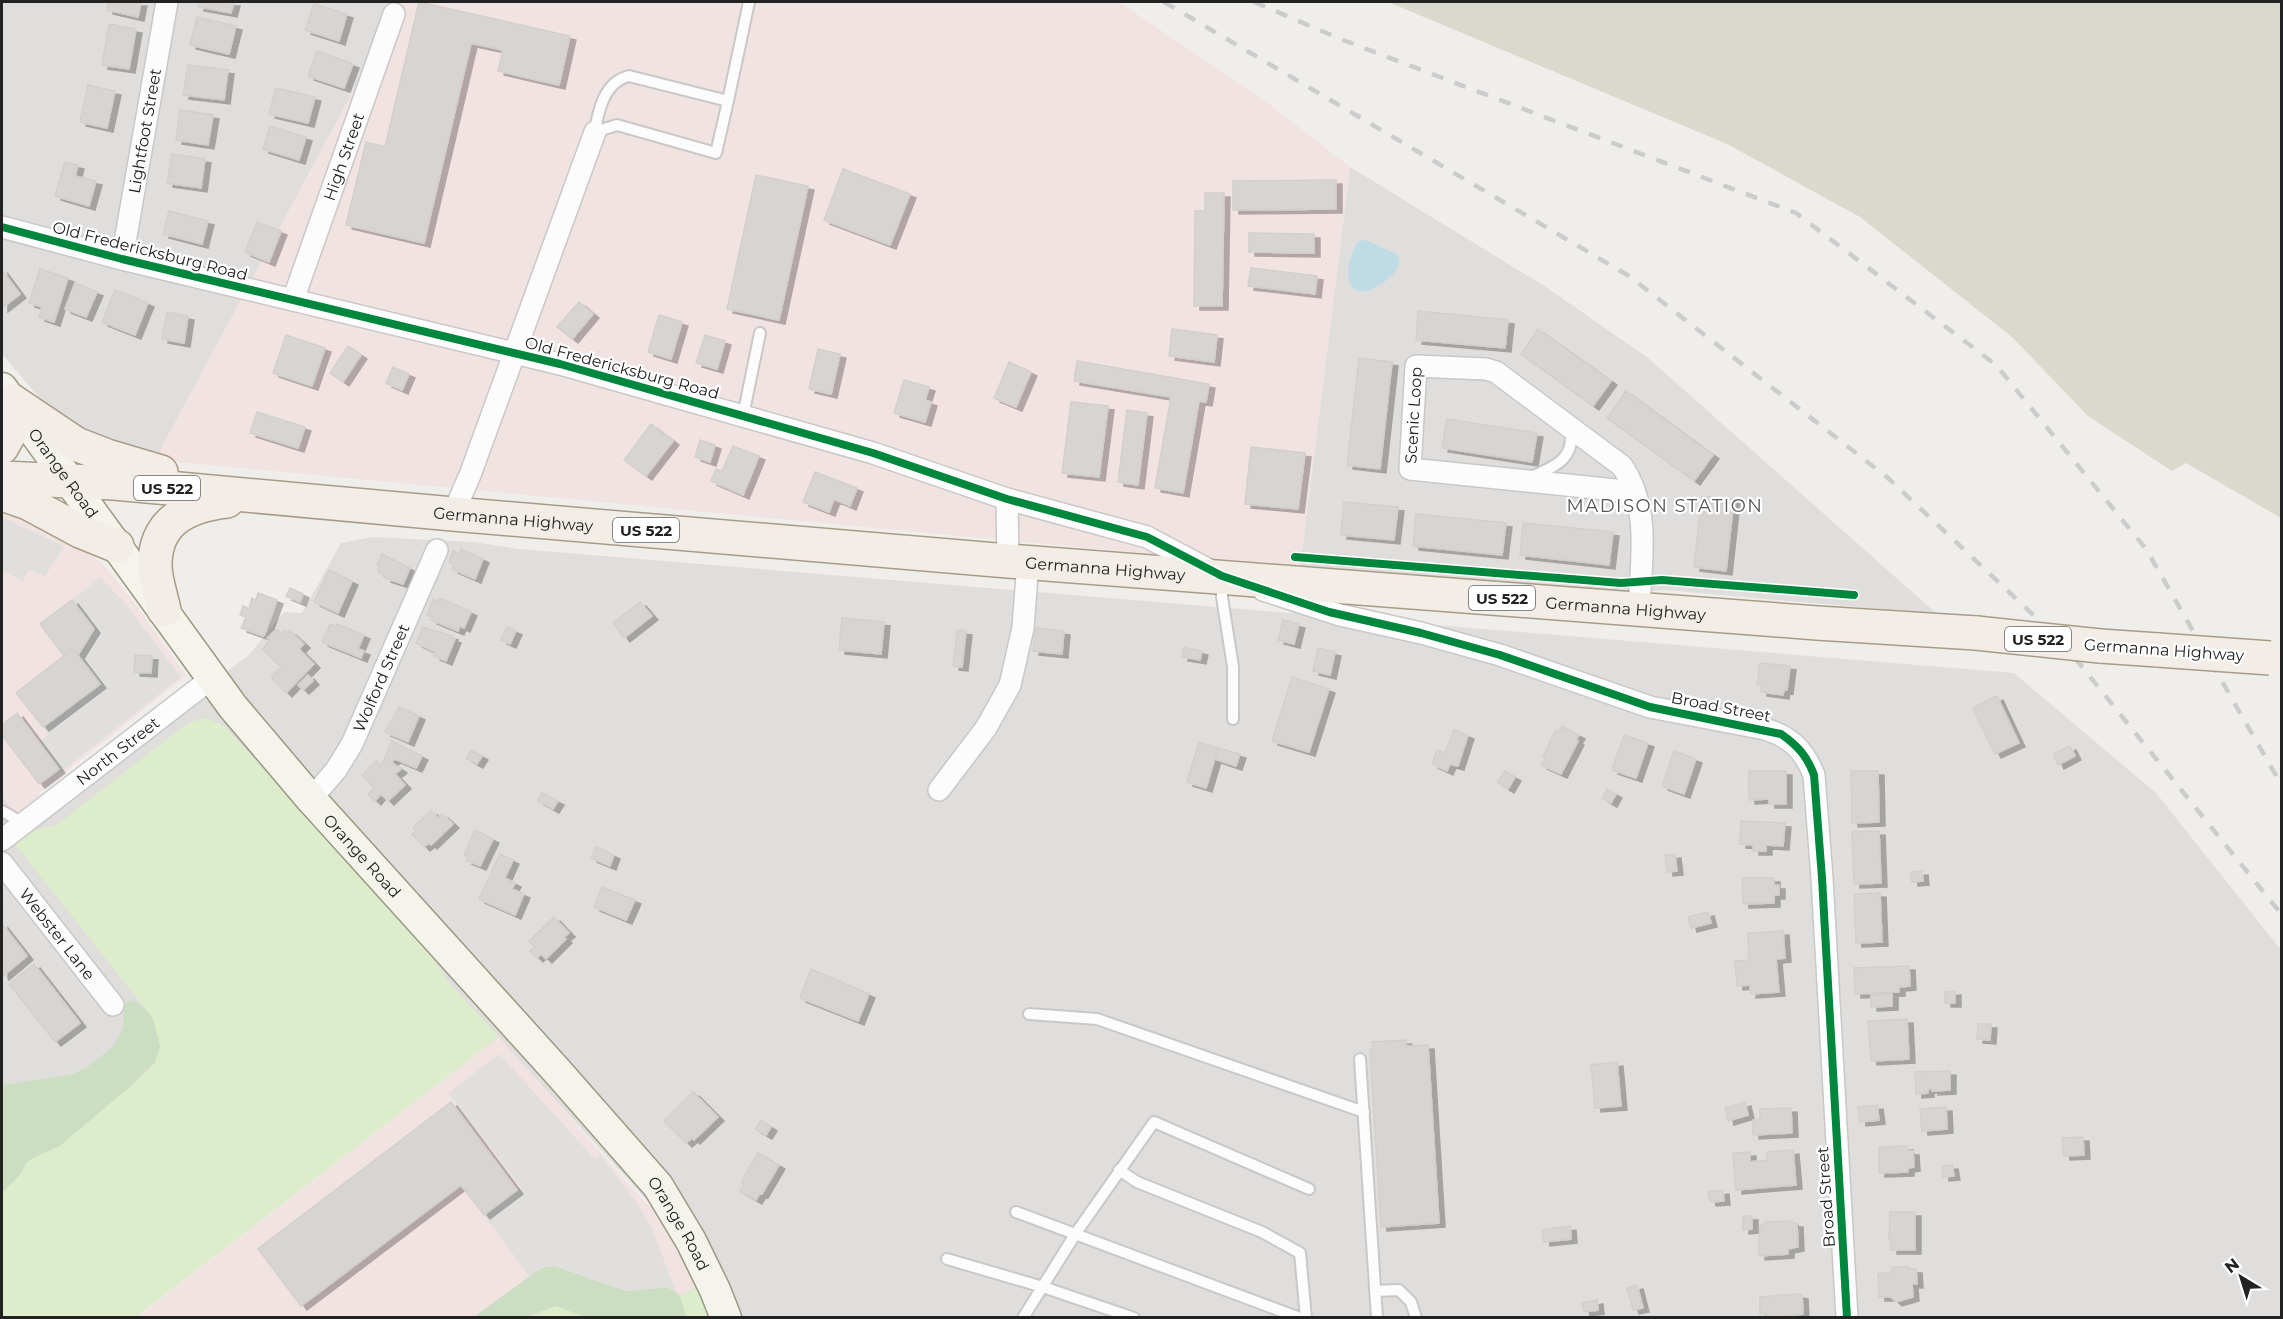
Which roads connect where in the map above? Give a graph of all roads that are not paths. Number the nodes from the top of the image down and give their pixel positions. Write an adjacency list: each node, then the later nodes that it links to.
1 (166, 2): 7 (street, Lightfoot Street)
2 (749, 2): 4 (lane)
3 (394, 14): 8 (street, High Street)
4 (728, 101): 5 (lane); 5 (lane)
5 (595, 132): 10 (street)
6 (2, 227): 7 (street, Old Fredericksburg Road)
7 (122, 259): 8 (street, Old Fredericksburg Road)
8 (294, 300): 10 (street, Old Fredericksburg Road)
9 (760, 333): 12 (lane)
10 (515, 353): 12 (street, Old Fredericksburg Road); 22 (street)
11 (7, 394): 14 (main road); 17 (main road, Orange Road); 20 (main road)
12 (743, 416): 21 (street, Old Fredericksburg Road)
13 (1568, 426): 16 (lane); 16 (street, Scenic Loop); 18 (street, Scenic Loop)
14 (2, 447)
15 (2, 477): 17 (main road, Germanna Highway / US 522)
16 (1523, 480): 18 (street, Scenic Loop)
17 (70, 481): 20 (main road, Germanna Highway / US 522); 23 (main road, Orange Road)
18 (1635, 492): 27 (street, Scenic Loop)
19 (2, 494): 23 (main road)
20 (264, 496): 22 (main road, Germanna Highway / US 522); 28 (main road)
21 (1007, 499): 25 (street); 26 (street, Old Fredericksburg Road)
22 (453, 514): 25 (main road, Germanna Highway / US 522)
23 (117, 546): 28 (main road, Orange Road)
24 (437, 550): 33 (street, Wolford Street)
25 (1018, 561): 26 (main road, Germanna Highway / US 522); 32 (street)
26 (1221, 576): 27 (main road, Germanna Highway / US 522); 31 (lane); 56 (street, Broad Street)
27 (1639, 609): 29 (main road, Germanna Highway / US 522, bridge)
28 (164, 610): 30 (main road, Orange Road)
29 (2276, 659)
30 (212, 678): 33 (main road, Orange Road); 35 (street, North Street)
31 (1233, 719)
32 (939, 790)
33 (311, 799): 49 (main road, Orange Road)
34 (2, 811): 35 (lane)
35 (22, 824): 36 (street)
36 (2, 840)
37 (2, 863): 38 (street, Webster Lane)
38 (113, 1005)
39 (1029, 1014): 41 (lane)
40 (1360, 1059): 41 (lane)
41 (1364, 1112): 48 (lane)
42 (1119, 1170): 43 (lane); 45 (lane); 53 (lane)
43 (1309, 1188)
44 (1016, 1212): 45 (lane)
45 (1076, 1233): 47 (lane); 52 (lane)
46 (948, 1259): 47 (lane)
47 (1043, 1287): 50 (lane); 51 (lane)
48 (1375, 1291): 54 (lane); 55 (lane)
49 (726, 1317)
50 (1023, 1317)
51 (1134, 1317)
52 (1300, 1317)
53 (1306, 1317)
54 (1377, 1317)
55 (1416, 1317)
56 (1847, 1317)

